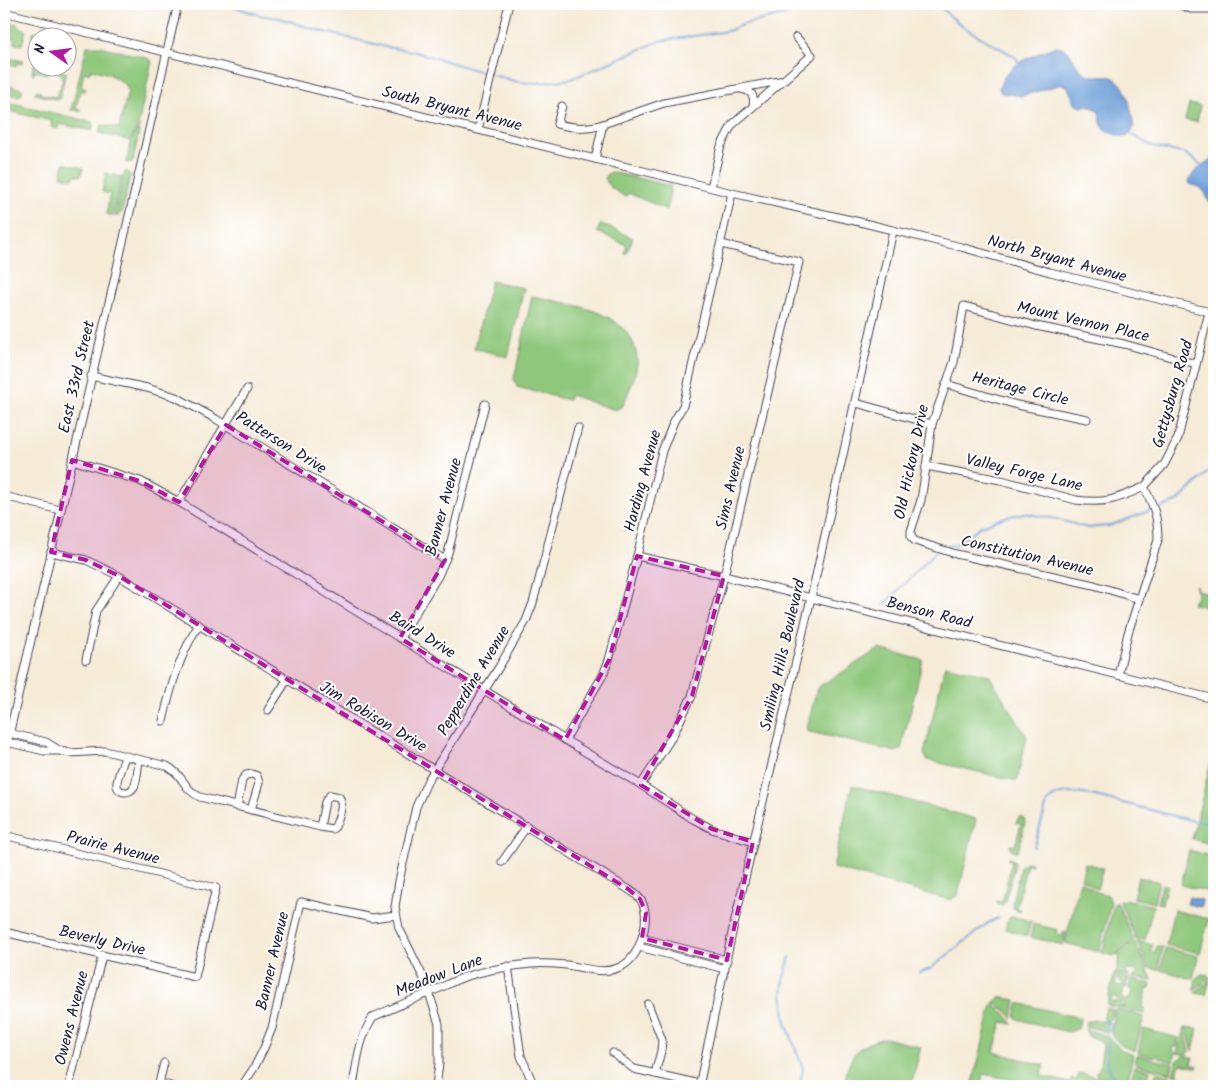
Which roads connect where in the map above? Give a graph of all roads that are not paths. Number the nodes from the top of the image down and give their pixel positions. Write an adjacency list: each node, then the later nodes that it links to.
1 (178, 4): 7 (street, East 33rd Street)
2 (509, 4): 13 (street)
3 (1178, 4): 4 (street)
4 (1214, 8)
5 (4, 12): 7 (street, South Bryant Avenue)
6 (796, 37): 8 (street)
7 (166, 52): 13 (street, South Bryant Avenue); 22 (street, East 33rd Street)
8 (784, 80): 9 (street); 11 (street)
9 (739, 89): 11 (street); 12 (street)
10 (562, 106): 12 (street)
11 (753, 106): 15 (street)
12 (603, 124): 14 (street)
13 (478, 129): 14 (street, South Bryant Avenue)
14 (595, 159): 15 (street, South Bryant Avenue)
15 (711, 187): 16 (street, South Bryant Avenue)
16 (732, 193): 17 (street, South Bryant Avenue); 18 (street, Harding Avenue)
17 (893, 230): 20 (street, North Bryant Avenue); 25 (street, Smiling Hills Boulevard)
18 (721, 244): 39 (street, Harding Avenue); 42 (street, Sims Avenue)
19 (964, 306): 21 (street, Mount Vernon Place); 23 (street, Old Hickory Drive)
20 (1212, 312): 21 (street, Gettysburg Road)
21 (1196, 364): 33 (street, Gettysburg Road)
22 (92, 376): 29 (street, Patterson Drive); 31 (street, East 33rd Street)
23 (946, 384): 27 (street, Heritage Circle); 28 (street, Old Hickory Drive)
24 (247, 390): 29 (street)
25 (856, 402): 28 (street); 43 (street, Smiling Hills Boulevard)
26 (486, 404): 40 (street, Banner Avenue)
27 (1087, 419)
28 (932, 424): 32 (street, Old Hickory Drive)
29 (226, 425): 35 (street); 40 (street, Patterson Drive)
30 (578, 428): 50 (street, Pepperdine Avenue)
31 (72, 460): 35 (street, Baird Drive); 36 (street, East 33rd Street)
32 (926, 466): 33 (street, Valley Forge Lane); 37 (street, Old Hickory Drive)
33 (1144, 487): 44 (street)
34 (4, 496): 36 (street)
35 (179, 502): 46 (street, Baird Drive)
36 (60, 510): 38 (street, East 33rd Street)
37 (911, 537): 44 (street, Constitution Avenue)
38 (51, 552): 41 (street, Jim Robison Drive); 54 (street, East 33rd Street)
39 (637, 556): 42 (street, Benson Road); 55 (street, Harding Avenue)
40 (445, 560): 46 (street, Banner Avenue)
41 (119, 576): 45 (street, Jim Robison Drive); 47 (street)
42 (724, 576): 43 (street, Benson Road); 64 (street, Sims Avenue)
43 (811, 598): 48 (street, Benson Road); 70 (street, Smiling Hills Boulevard)
44 (1139, 598): 48 (street)
45 (198, 626): 49 (street, Jim Robison Drive); 53 (street)
46 (400, 638): 50 (street, Baird Drive)
47 (86, 660)
48 (1118, 675): 51 (street, Benson Road)
49 (287, 680): 52 (street); 63 (street, Jim Robison Drive)
50 (485, 690): 55 (street, Baird Drive); 63 (street, Pepperdine Avenue)
51 (1214, 699)
52 (268, 710)
53 (162, 721)
54 (9, 733): 56 (street); 57 (street, East 33rd Street)
55 (564, 740): 64 (street, Baird Drive)
56 (42, 741): 58 (street); 59 (street)
57 (7, 742): 58 (street); 60 (street, East 33rd Street)
58 (40, 750): 59 (street)
59 (60, 750): 61 (street)
60 (4, 756)
61 (125, 756): 62 (street); 62 (street)
62 (139, 760): 65 (street)
63 (435, 770): 67 (street, Jim Robison Drive); 72 (street, Pepperdine Avenue)
64 (641, 785): 70 (street, Baird Drive)
65 (237, 806): 66 (street); 66 (street)
66 (252, 810): 68 (street)
67 (527, 826): 71 (street); 74 (street, Jim Robison Drive)
68 (320, 827): 68 (street)
69 (4, 835): 80 (street, Prairie Avenue)
70 (753, 842): 77 (street, Smiling Hills Boulevard)
71 (502, 862)
72 (396, 915): 81 (street, Pepperdine Avenue); 89 (street, Banner Avenue)
73 (4, 932): 76 (street, Beverly Drive)
74 (642, 938): 75 (street, Jim Robison Drive); 77 (street)
75 (639, 947): 78 (street, Meadow Lane); 79 (street)
76 (102, 956): 80 (street, Beverly Drive); 87 (street, Owens Avenue)
77 (726, 960): 79 (street, Smiling Hills Boulevard)
78 (508, 966): 81 (street, Meadow Lane); 92 (street)
79 (725, 969): 86 (street, Smiling Hills Boulevard)
80 (195, 977)
81 (429, 993): 90 (street, Meadow Lane); 91 (street, Pepperdine Avenue)
82 (648, 1004): 85 (street)
83 (613, 1053): 85 (street)
84 (164, 1063): 88 (street)
85 (654, 1074): 86 (street)
86 (699, 1085)
87 (69, 1086)
88 (171, 1086)
89 (242, 1086)
90 (353, 1086)
91 (436, 1086)
92 (534, 1086)

